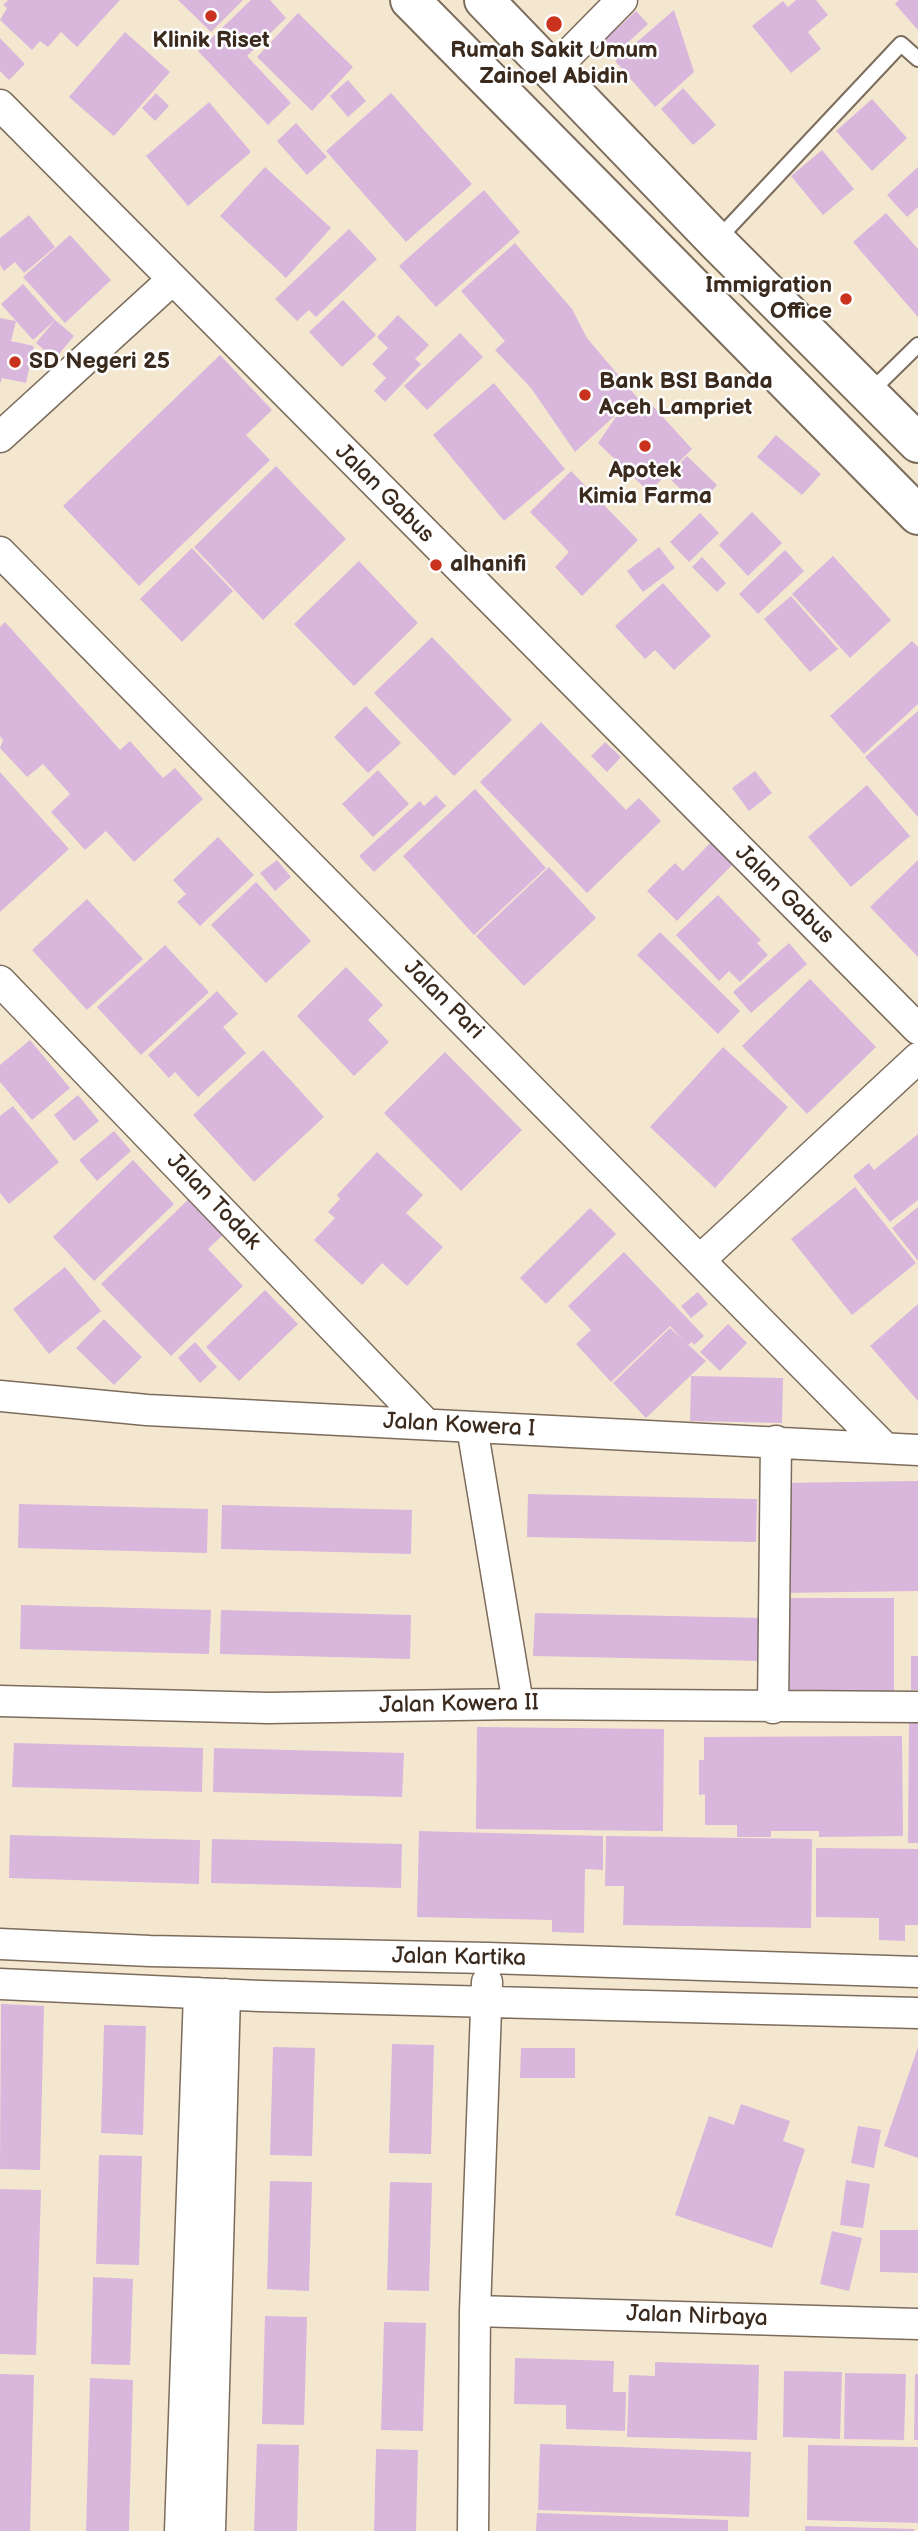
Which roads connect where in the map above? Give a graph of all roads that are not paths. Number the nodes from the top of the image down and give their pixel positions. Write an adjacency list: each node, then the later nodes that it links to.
1 (410, 0): 13 (highway)
2 (484, 0): 5 (highway)
3 (622, 0): 5 (street)
4 (918, 59): 7 (lane)
5 (553, 70): 7 (highway)
6 (0, 105): 8 (street, Jalan Gabus)
7 (716, 241): 10 (highway)
8 (173, 279): 11 (street); 16 (street, Jalan Gabus)
9 (918, 345): 10 (lane)
10 (869, 393): 12 (highway)
11 (0, 437)
12 (918, 443)
13 (918, 515)
14 (0, 552): 18 (street, Jalan Pari)
15 (0, 981): 20 (street, Jalan Todak)
16 (918, 1029)
17 (918, 1059): 18 (street)
18 (700, 1260): 23 (street, Jalan Pari)
19 (0, 1396): 20 (street, Jalan Kowera I)
20 (426, 1424): 21 (street, Jalan Kowera I)
21 (472, 1427): 22 (street, Jalan Kowera I); 26 (street)
22 (776, 1441): 23 (street, Jalan Kowera I); 28 (street)
23 (885, 1448): 24 (street, Jalan Kowera I)
24 (918, 1450)
25 (0, 1701): 26 (street, Jalan Kowera II)
26 (518, 1704): 28 (street, Jalan Kowera II)
27 (918, 1707): 28 (street, Jalan Kowera II)
28 (773, 1708)
29 (0, 1944): 30 (street, Jalan Kartika)
30 (488, 1958): 31 (street, Jalan Kartika); 34 (street)
31 (918, 1972)
32 (0, 1984): 33 (street, Jalan Kartika)
33 (212, 1994): 34 (street, Jalan Kartika); 38 (street); 39 (street)
34 (486, 2002): 35 (street, Jalan Kartika); 36 (street)
35 (918, 2013)
36 (475, 2311): 37 (street, Jalan Nirbaya); 40 (street)
37 (918, 2324)
38 (180, 2531)
39 (210, 2531)
40 (473, 2531)

